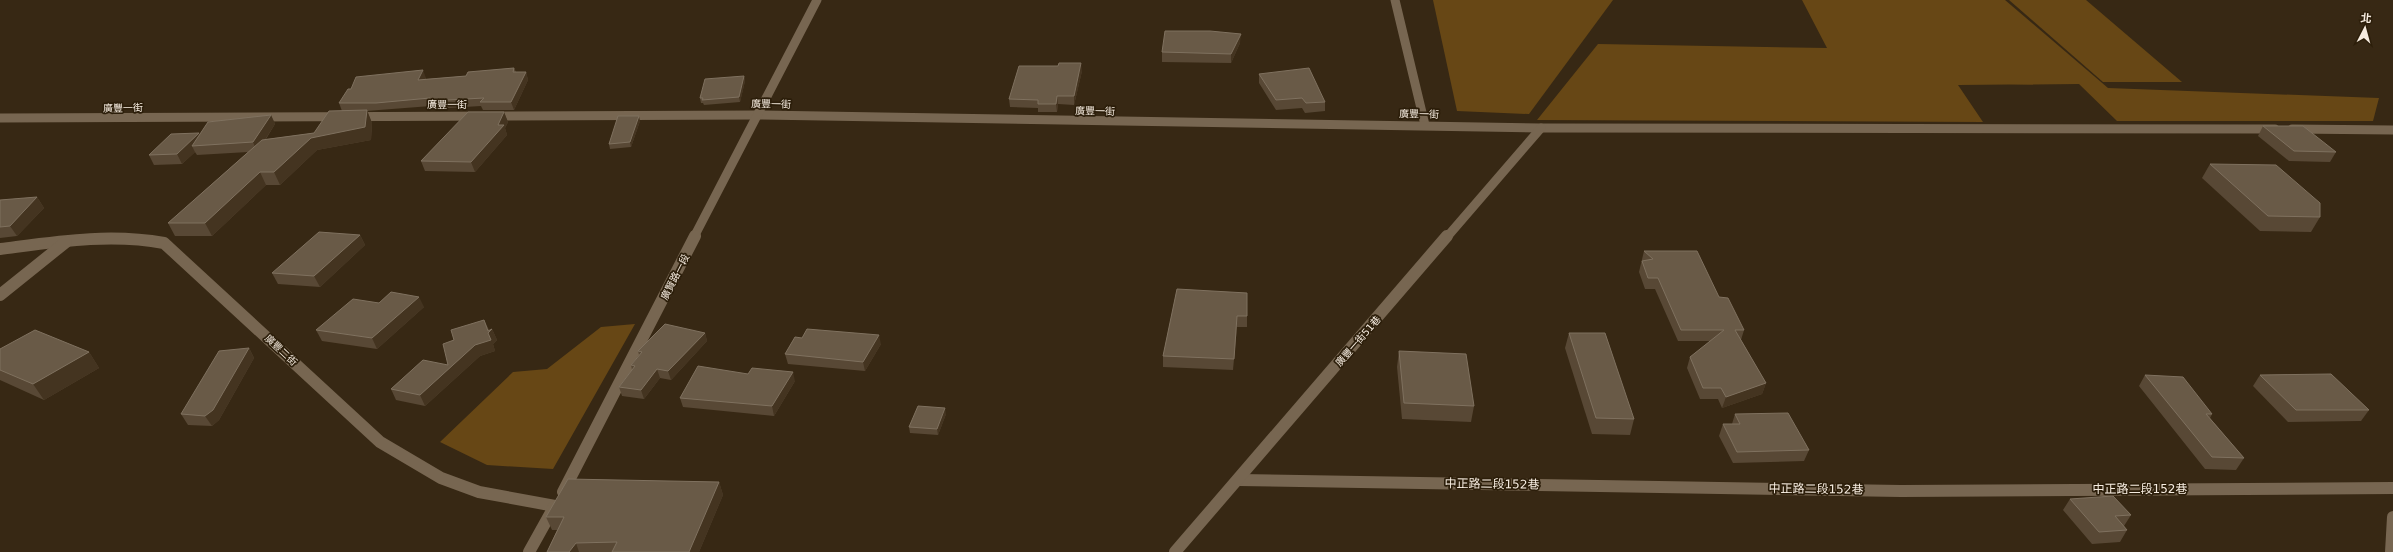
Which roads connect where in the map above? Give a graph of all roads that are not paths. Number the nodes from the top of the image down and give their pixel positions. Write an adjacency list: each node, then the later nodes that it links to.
1 (817, 0): 3 (street, 廣賢路一段)
2 (1395, 0): 5 (street)
3 (758, 115): 4 (street, 廣豐一街); 5 (street, 廣豐一街); 13 (street, 廣賢路一段)
4 (0, 118)
5 (1426, 125): 6 (street, 廣豐一街)
6 (1541, 128): 7 (street, 廣豐一街); 11 (street, 廣豐一街51巷)
7 (2393, 130)
8 (66, 242): 9 (street, 廣豐二街); 10 (street); 13 (street, 廣豐二街)
9 (0, 249)
10 (0, 295)
11 (1239, 480): 12 (street, 中正路二段152巷); 16 (street, 廣豐一街51巷)
12 (2393, 488)
13 (555, 506): 15 (street, 廣賢路一段)
14 (2393, 517): 17 (street)
15 (529, 552)
16 (1175, 552)
17 (2391, 552)

